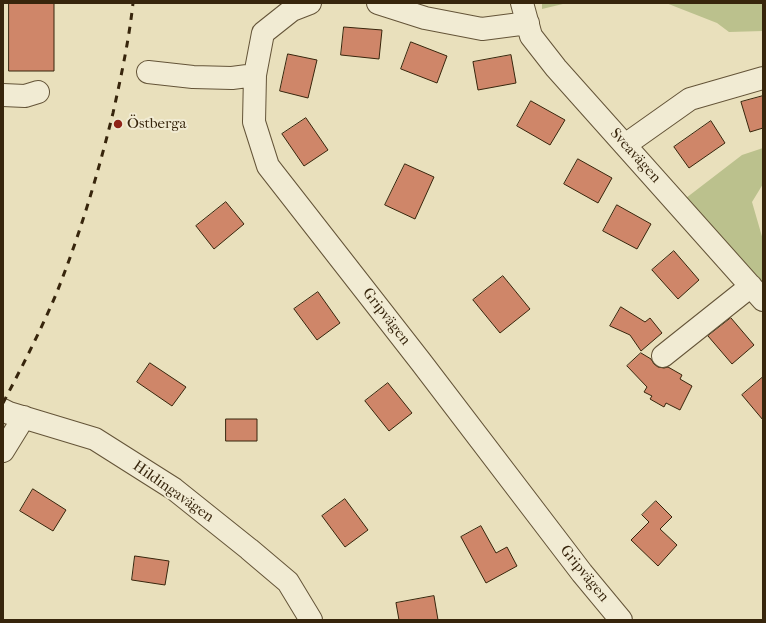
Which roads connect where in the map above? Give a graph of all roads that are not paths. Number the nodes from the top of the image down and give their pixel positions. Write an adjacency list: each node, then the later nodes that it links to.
1 (310, 3): 5 (street, Gripvägen)
2 (378, 3): 3 (street)
3 (525, 13): 9 (street, Sveavägen)
4 (148, 72): 5 (street)
5 (255, 75): 16 (street, Gripvägen)
6 (763, 78): 9 (street)
7 (38, 92): 8 (street)
8 (3, 95)
9 (624, 145): 10 (street, Sveavägen)
10 (757, 293): 11 (street)
11 (663, 356)
12 (3, 410): 13 (street, Hildingavägen)
13 (24, 417): 14 (street); 15 (street, Hildingavägen)
14 (3, 451)
15 (311, 620)
16 (622, 620)

